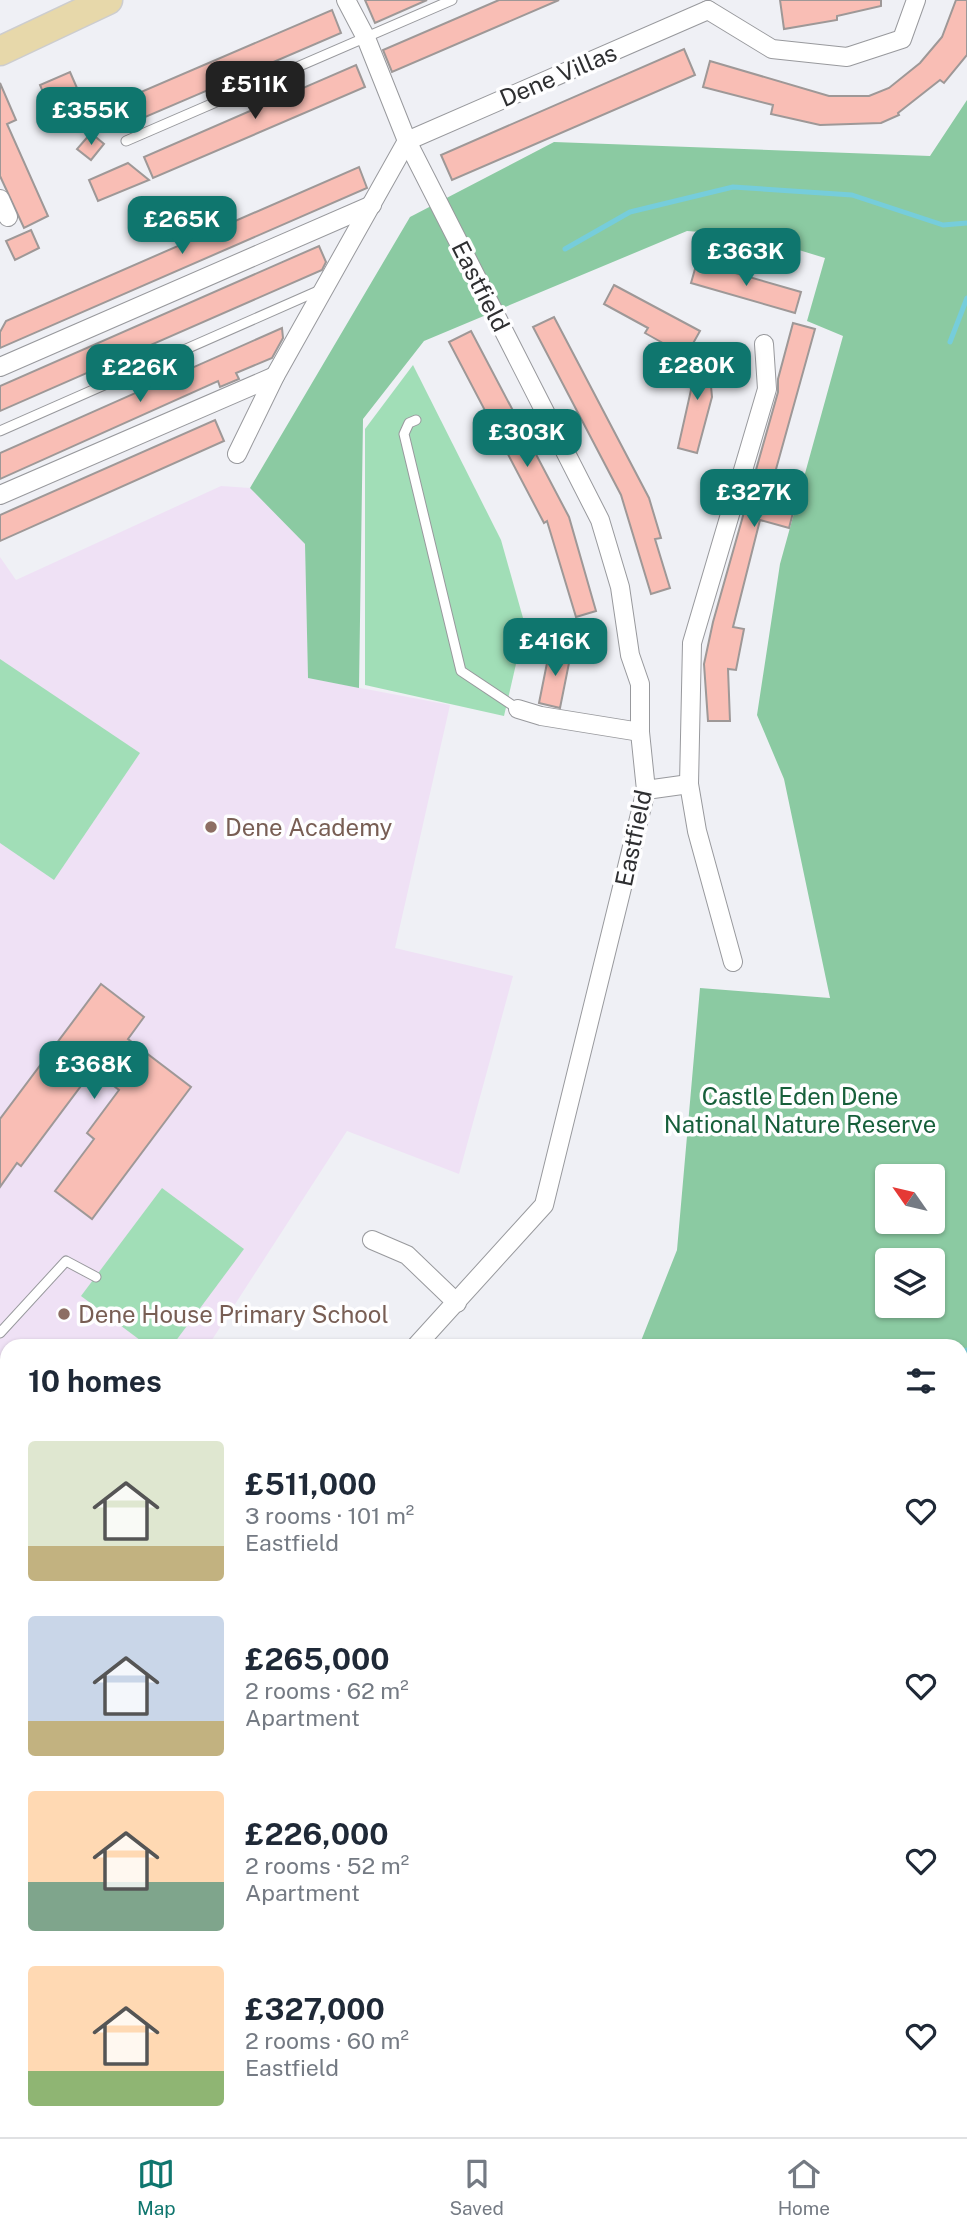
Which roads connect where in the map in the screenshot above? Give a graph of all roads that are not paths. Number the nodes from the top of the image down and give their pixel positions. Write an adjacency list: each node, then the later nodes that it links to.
1 (108, 0): 7 (main road)
2 (346, 0): 6 (street, Eastfield)
3 (452, 0): 6 (lane)
4 (916, 0): 5 (street)
5 (708, 5): 9 (street, Dene Villas)
6 (366, 38): 8 (lane); 9 (street, Eastfield)
7 (0, 51)
8 (126, 141)
9 (407, 141): 11 (street); 22 (street, Eastfield)
10 (0, 198): 12 (street)
11 (372, 205): 13 (street); 15 (street)
12 (8, 217)
13 (325, 288): 16 (street); 18 (lane)
14 (764, 344): 23 (street)
15 (0, 367)
16 (275, 376): 19 (street); 20 (street)
17 (416, 420): 21 (lane)
18 (0, 431)
19 (237, 454)
20 (0, 495)
21 (518, 709): 22 (street)
22 (640, 732): 24 (street, Eastfield)
23 (689, 784): 24 (street); 25 (street)
24 (646, 790): 28 (street, Eastfield)
25 (733, 962)
26 (372, 1241): 28 (street)
27 (96, 1277): 29 (lane)
28 (457, 1303): 30 (street, Eastfield)
29 (0, 1333)
30 (423, 1339)

